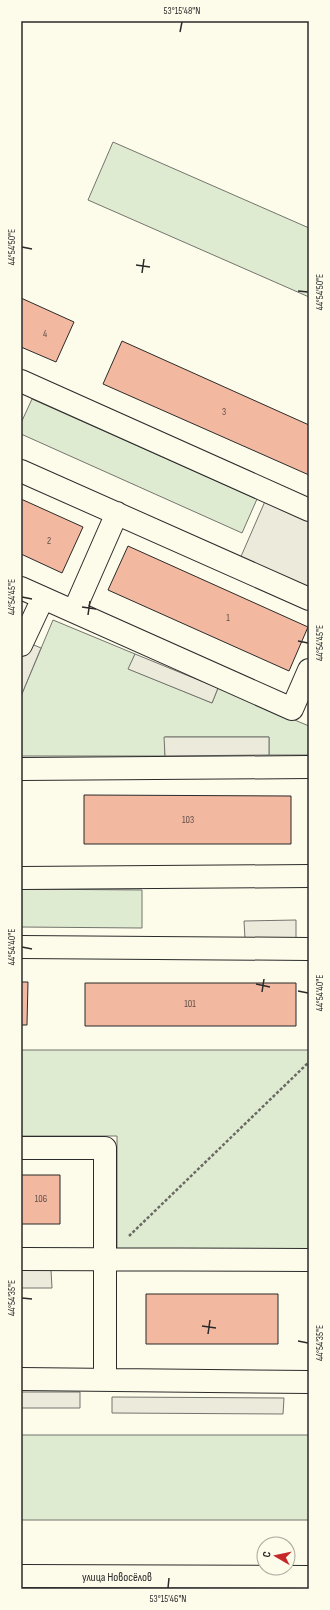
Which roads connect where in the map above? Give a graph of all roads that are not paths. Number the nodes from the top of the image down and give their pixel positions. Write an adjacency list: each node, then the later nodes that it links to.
1 (21, 381): 3 (street)
2 (21, 471): 4 (street)
3 (309, 510)
4 (117, 513): 7 (street); 8 (street)
5 (21, 588): 6 (street)
6 (43, 598): 8 (street); 9 (street)
7 (309, 599)
8 (74, 611): 10 (street)
9 (21, 644)
10 (309, 670)
11 (309, 767): 12 (street)
12 (21, 769)
13 (309, 876): 14 (street)
14 (21, 878)
15 (21, 947): 16 (street)
16 (309, 949)
17 (21, 1148): 19 (street)
18 (21, 1259): 19 (street)
19 (105, 1259): 20 (street); 22 (street)
20 (309, 1260)
21 (21, 1379): 22 (street)
22 (105, 1379): 23 (street)
23 (309, 1382)
24 (21, 1576): 25 (street, улица Новосёлов)
25 (309, 1577)

